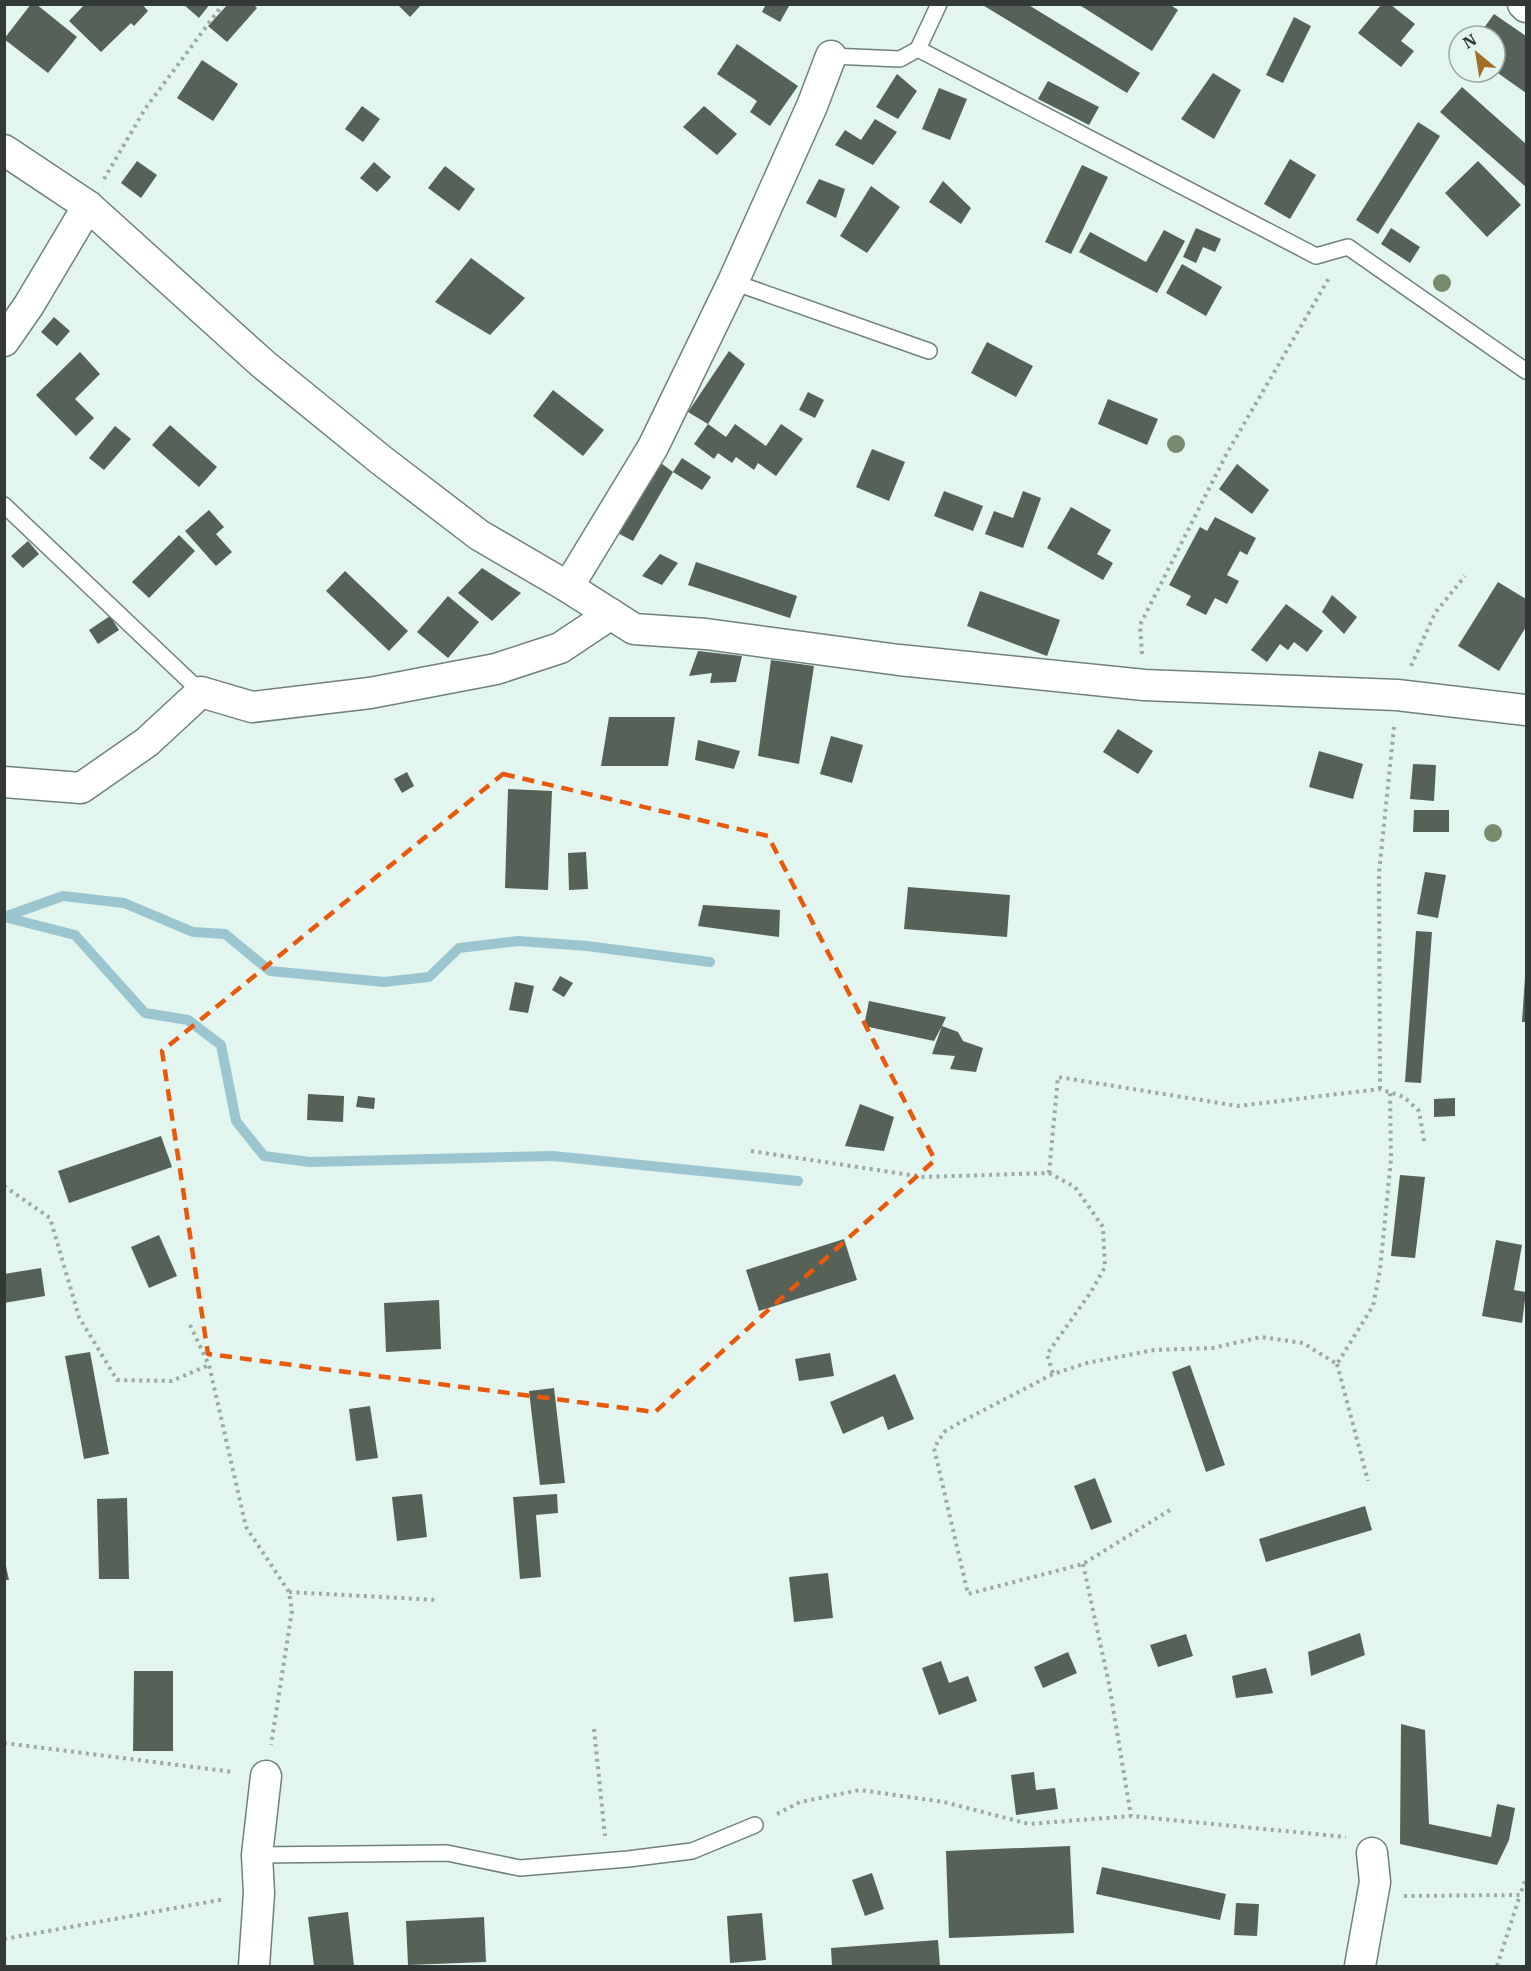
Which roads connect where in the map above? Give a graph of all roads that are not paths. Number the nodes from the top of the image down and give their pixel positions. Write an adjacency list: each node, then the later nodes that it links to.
1 (939, 4): 2 (lane)
2 (918, 49): 3 (lane); 9 (lane)
3 (831, 56): 6 (street)
4 (4, 150): 5 (street)
5 (88, 206): 7 (street); 11 (street)
6 (733, 282): 8 (lane); 11 (street)
7 (4, 340)
8 (929, 351)
9 (1527, 371)
10 (4, 505): 13 (lane)
11 (568, 587): 12 (street)
12 (610, 614): 13 (street); 14 (street)
13 (201, 692): 15 (street)
14 (1527, 710)
15 (4, 782)
16 (266, 1776): 19 (street)
17 (755, 1825): 19 (lane)
18 (1372, 1853): 21 (street)
19 (257, 1855): 20 (street)
20 (254, 1966)
21 (1360, 1966)

